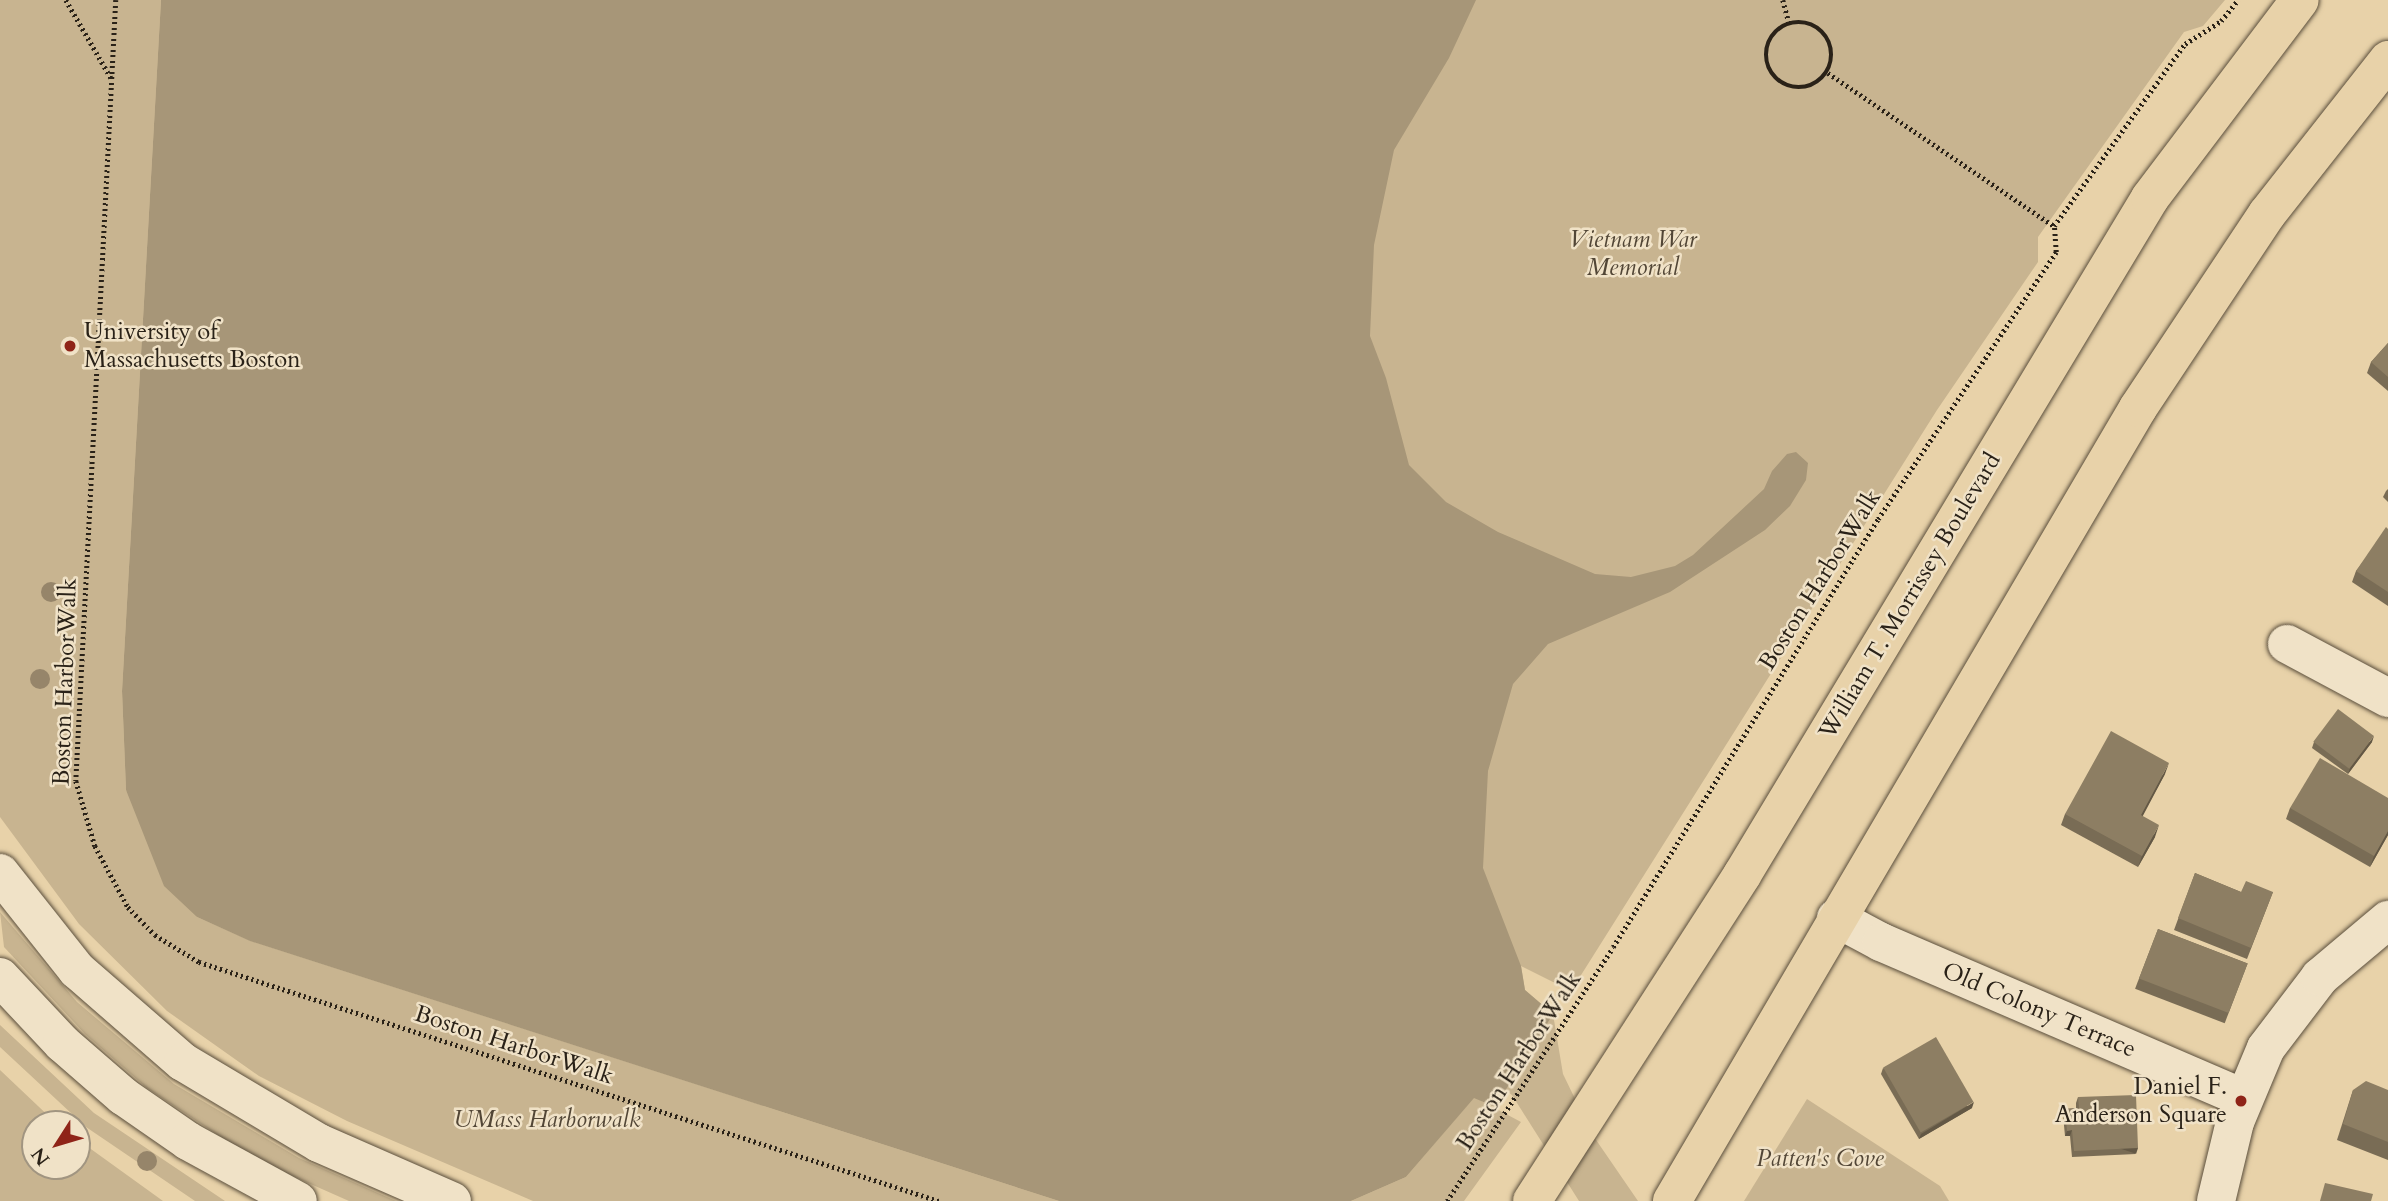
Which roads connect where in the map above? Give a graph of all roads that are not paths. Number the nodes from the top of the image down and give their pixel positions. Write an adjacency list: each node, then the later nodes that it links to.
1 (2300, 0): 12 (main road, William T. Morrissey Boulevard)
2 (2388, 60): 6 (main road)
3 (2287, 644): 4 (street)
4 (2388, 698)
5 (0, 873): 11 (street)
6 (1836, 918): 9 (street, Old Colony Terrace); 13 (main road)
7 (2388, 920): 9 (street)
8 (0, 977): 10 (street)
9 (2244, 1098): 14 (street)
10 (298, 1201)
11 (452, 1201)
12 (1532, 1201)
13 (1672, 1201)
14 (2216, 1201)

